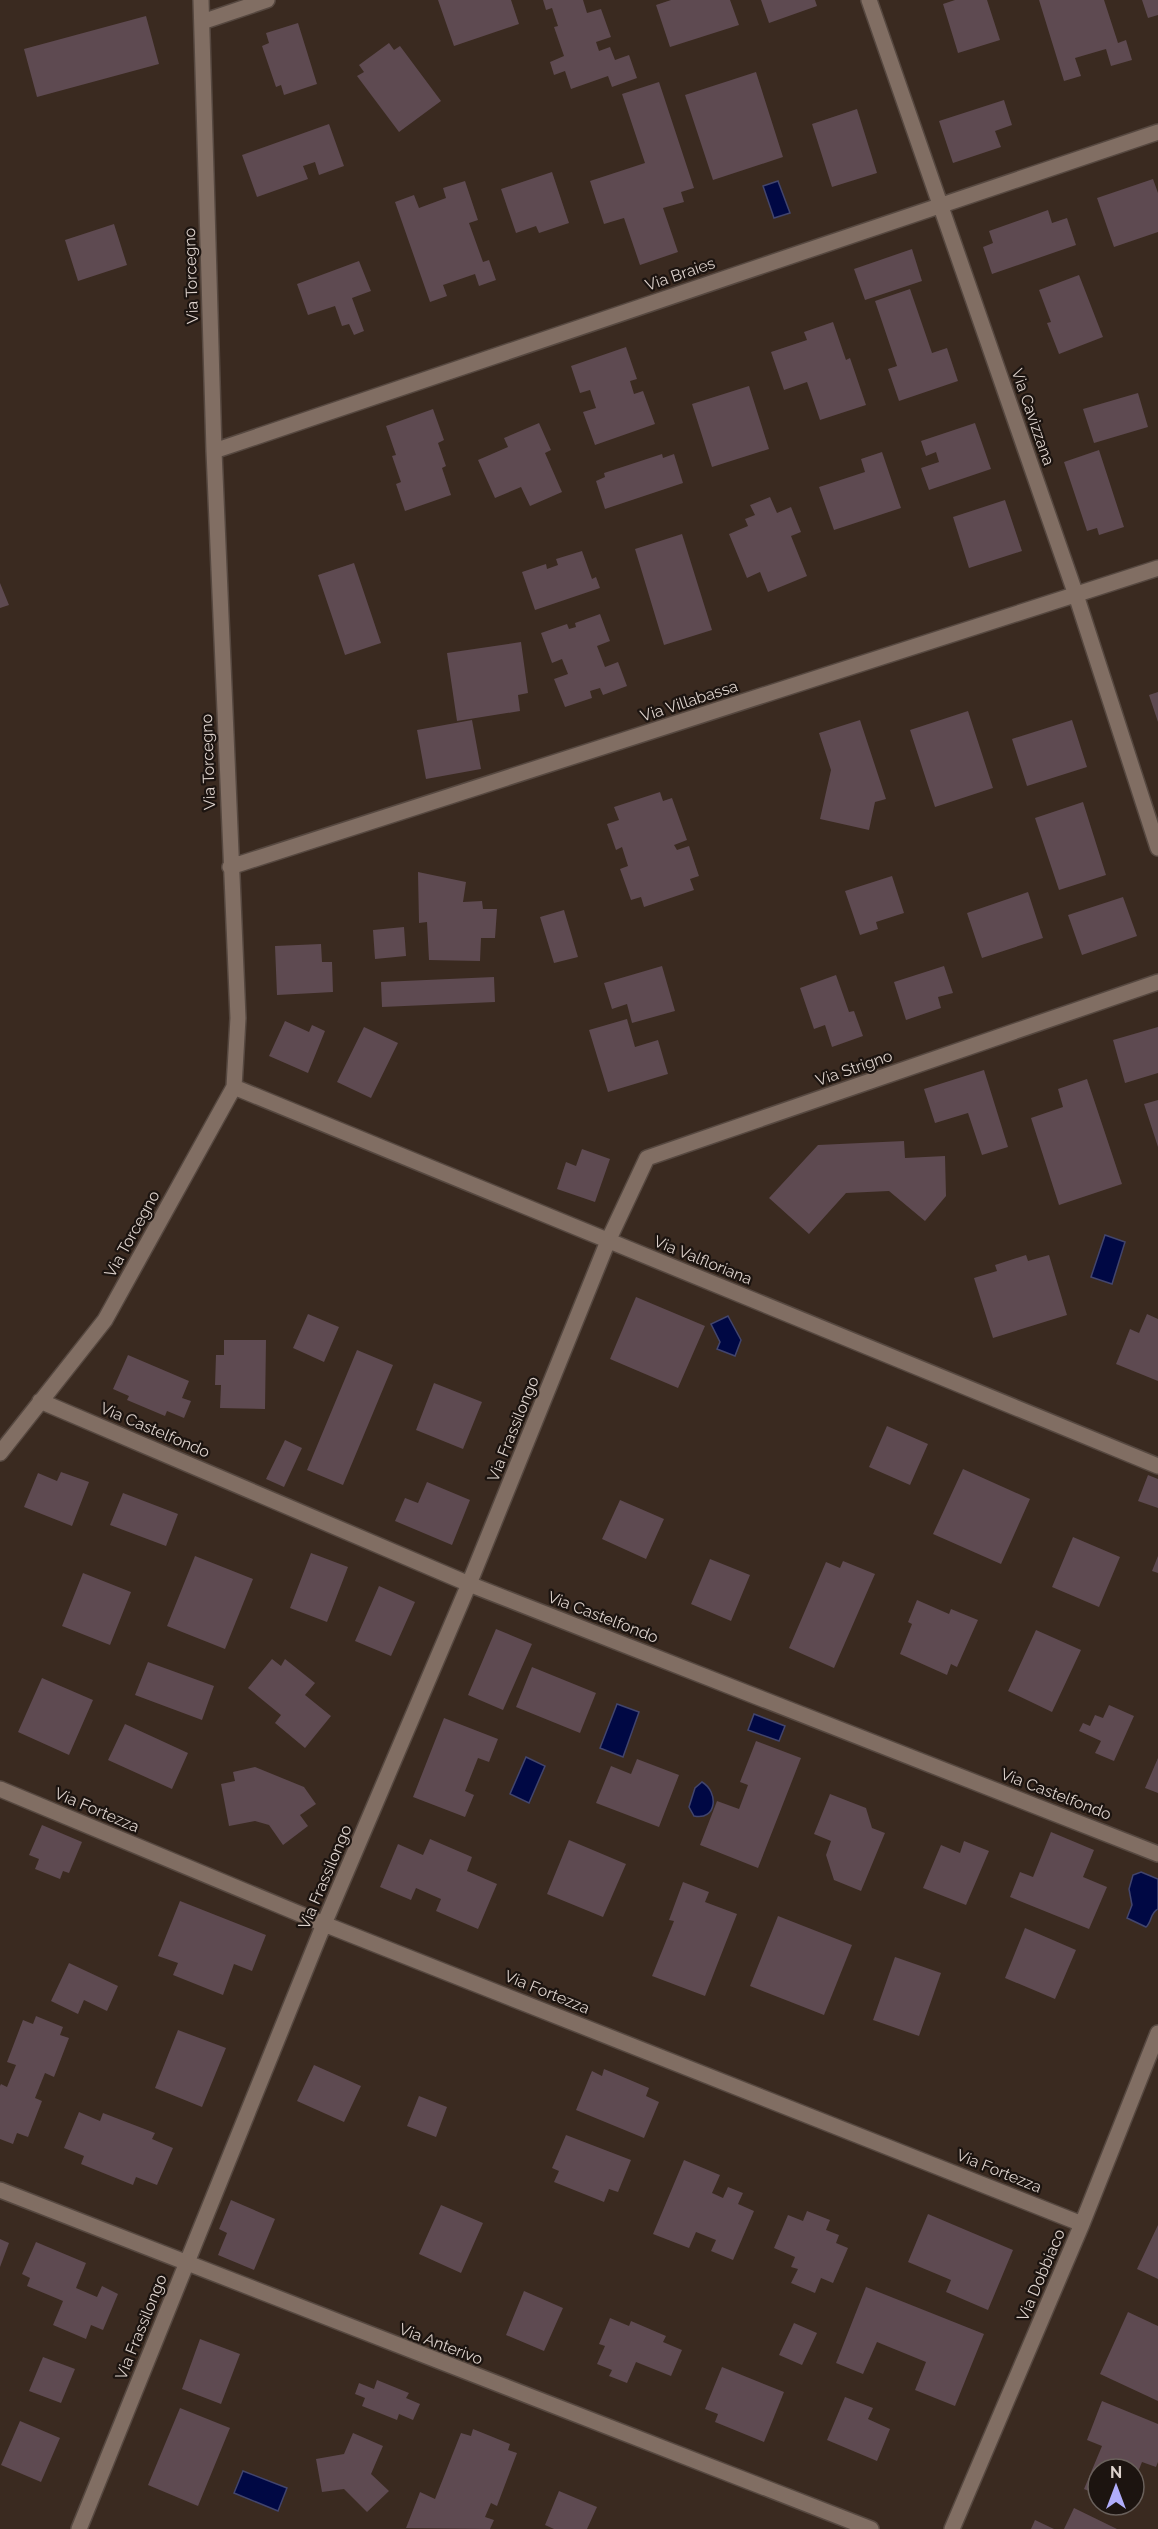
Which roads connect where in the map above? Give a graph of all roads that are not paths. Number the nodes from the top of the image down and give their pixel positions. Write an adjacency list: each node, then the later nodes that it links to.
1 (201, 0): 4 (street, Via Torcegno)
2 (267, 0): 4 (street)
3 (869, 0): 6 (street, Via Cavizzana)
4 (202, 22): 7 (street, Via Torcegno)
5 (1158, 132): 6 (street, Via Braies)
6 (940, 205): 7 (street, Via Braies); 9 (street, Via Cavizzana)
7 (214, 451): 11 (street, Via Torcegno)
8 (1158, 568): 9 (street, Via Villabassa)
9 (1076, 595): 10 (street, Via Cavizzana); 11 (street, Via Villabassa)
10 (1158, 848)
11 (230, 867): 13 (street, Via Torcegno)
12 (1158, 982): 14 (street, Via Strigno)
13 (234, 1087): 14 (street, Via Valfloriana); 15 (street, Via Torcegno)
14 (608, 1240): 17 (street, Via Valfloriana); 18 (street, Via Frassilongo)
15 (40, 1401): 16 (street, Via Torcegno); 18 (street, Via Castelfondo)
16 (0, 1453)
17 (1158, 1466)
18 (469, 1584): 20 (street, Via Castelfondo); 21 (street, Via Frassilongo)
19 (0, 1789): 21 (street, Via Fortezza)
20 (1158, 1854)
21 (324, 1924): 24 (street, Via Fortezza); 25 (street, Via Frassilongo)
22 (1158, 2033): 24 (street, Via Dobbiaco)
23 (0, 2190): 25 (street, Via Anterivo)
24 (1082, 2224): 28 (street, Via Dobbiaco)
25 (186, 2264): 26 (street, Via Frassilongo); 27 (street, Via Anterivo)
26 (79, 2529)
27 (871, 2529)
28 (952, 2529)

